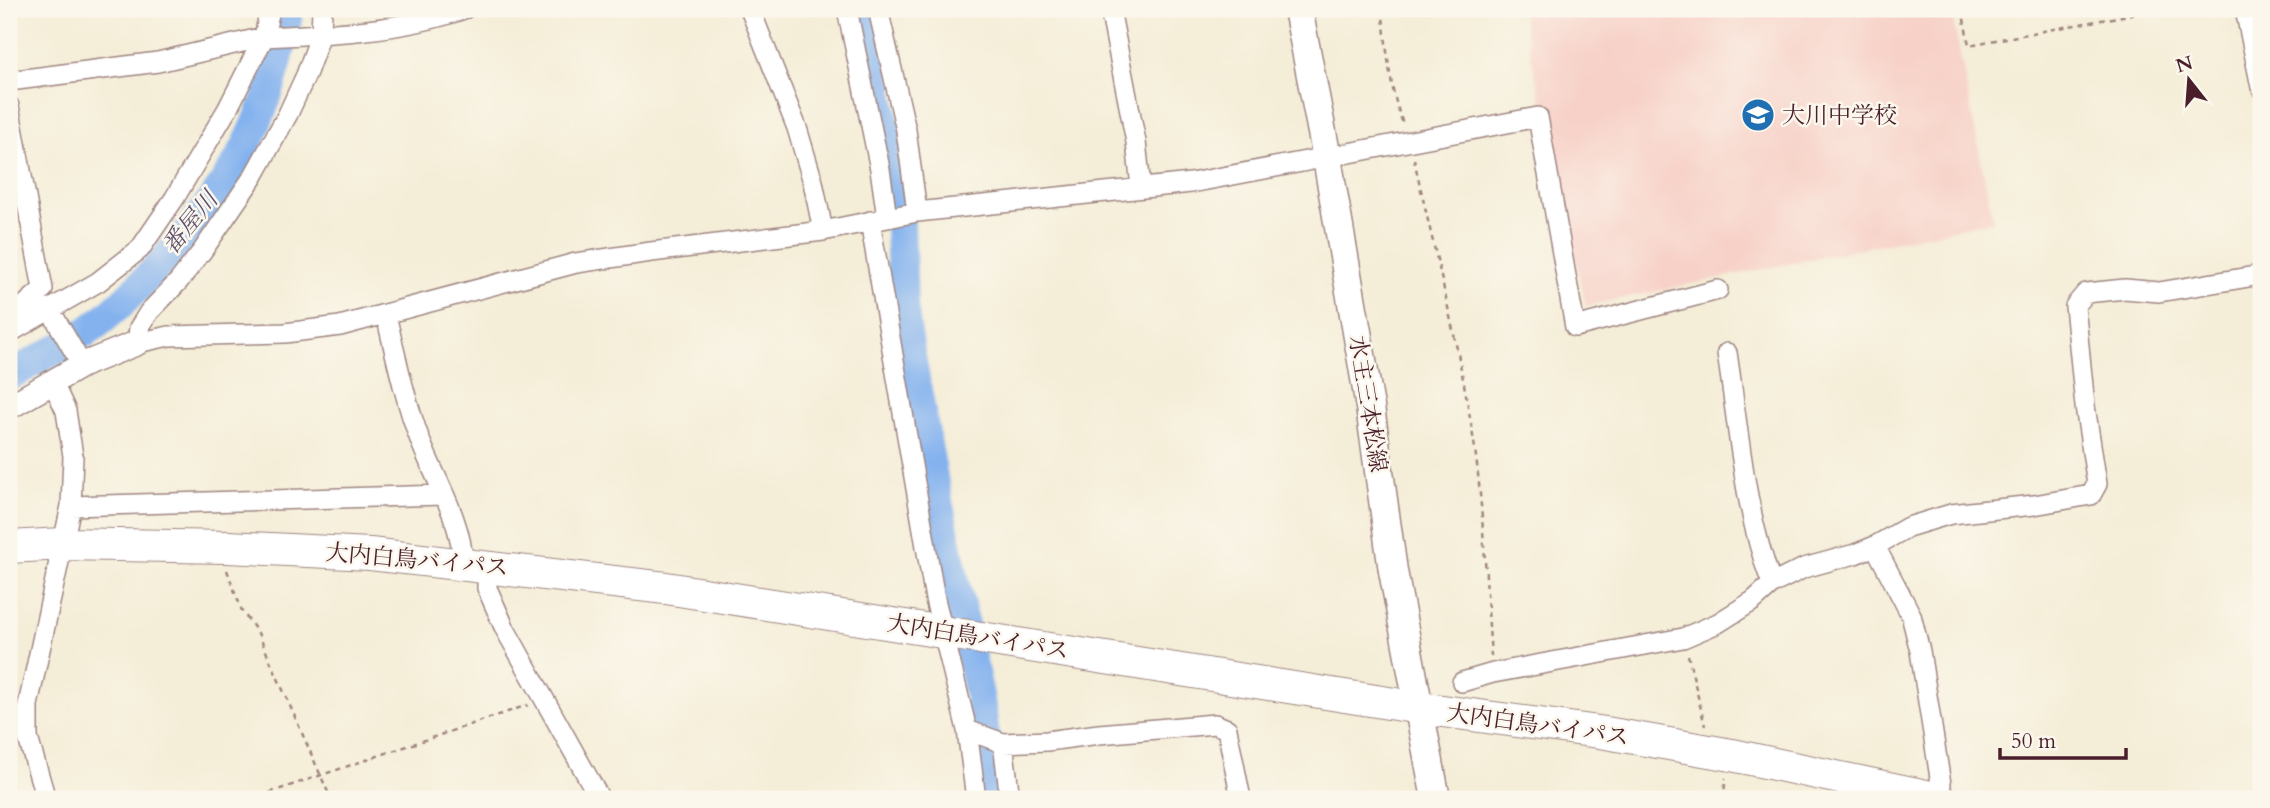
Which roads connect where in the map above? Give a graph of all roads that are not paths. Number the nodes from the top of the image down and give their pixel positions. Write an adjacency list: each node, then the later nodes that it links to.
1 (270, 9): 11 (street)
2 (322, 9): 10 (street)
3 (464, 9): 10 (street)
4 (750, 9): 19 (street)
5 (847, 9): 18 (street)
6 (878, 9): 17 (street)
7 (1110, 9): 16 (street)
8 (1298, 9): 15 (main road, 水主三本松線)
9 (2245, 9): 13 (street)
10 (317, 34): 11 (street); 26 (street)
11 (268, 37): 12 (street); 22 (street)
12 (9, 81)
13 (2261, 87)
14 (9, 106): 24 (street)
15 (1327, 158): 16 (street); 21 (street); 40 (main road, 水主三本松線)
16 (1141, 187): 17 (street)
17 (915, 213): 18 (street)
18 (882, 219): 19 (street); 38 (street)
19 (822, 231): 23 (street)
20 (2261, 275): 34 (street)
21 (1718, 290)
22 (51, 311): 25 (street); 28 (street)
23 (386, 315): 26 (street); 31 (street)
24 (9, 319)
25 (9, 333)
26 (137, 343): 28 (street)
27 (1727, 353): 37 (street)
28 (79, 360): 29 (street)
29 (52, 381): 30 (street); 32 (street)
30 (9, 407)
31 (443, 495): 32 (street); 36 (street)
32 (71, 506): 33 (street)
33 (63, 544): 35 (highway, 大内白鳥バイパス); 36 (highway, 大内白鳥バイパス); 43 (street)
34 (1875, 546): 37 (street); 49 (street)
35 (9, 547)
36 (475, 564): 38 (highway, 大内白鳥バイパス); 44 (street)
37 (1772, 584): 39 (street)
38 (959, 633): 40 (highway, 大内白鳥バイパス); 41 (street)
39 (1462, 682)
40 (1420, 708): 48 (main road, 水主三本松線); 49 (highway, 大内白鳥バイパス)
41 (971, 731): 42 (street); 45 (street)
42 (1001, 742): 46 (street); 47 (street)
43 (46, 799)
44 (600, 799)
45 (976, 799)
46 (1010, 799)
47 (1241, 799)
48 (1436, 799)
49 (1939, 799)

